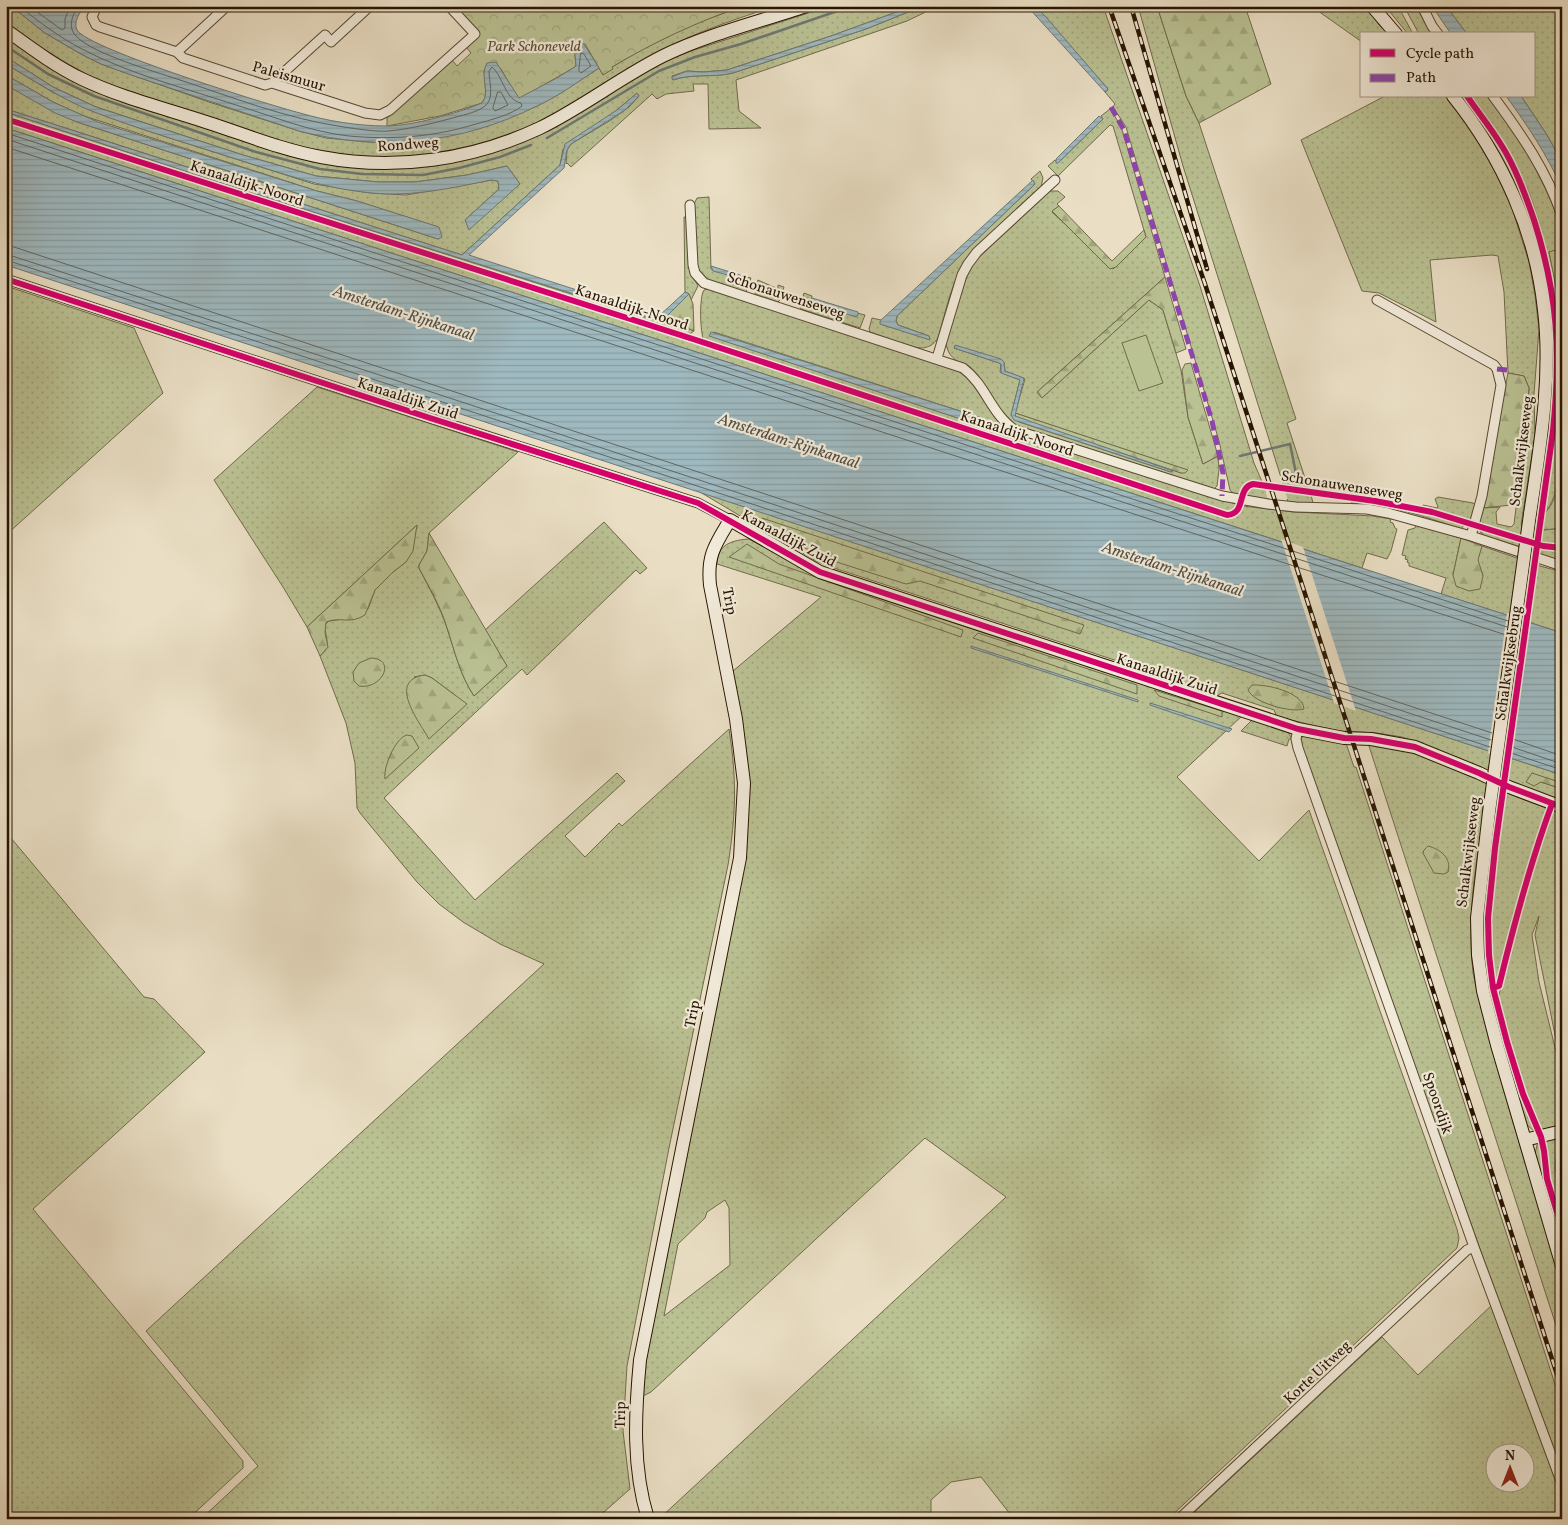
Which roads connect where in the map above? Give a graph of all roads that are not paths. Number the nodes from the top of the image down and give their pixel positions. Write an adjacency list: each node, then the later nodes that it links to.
1 (98, 6): 11 (street, Paleismuur)
2 (227, 6): 11 (street)
3 (370, 6): 12 (street)
4 (450, 6): 12 (street, Paleismuur)
5 (806, 6): 8 (street, Rondweg)
6 (1372, 6): 9 (street)
7 (1422, 6): 10 (street)
8 (6, 30)
9 (1394, 32)
10 (1436, 32)
11 (177, 52): 12 (street, Paleismuur)
12 (272, 83)
13 (1455, 98): 27 (street, Schalkwijkseweg, bridge)
14 (1494, 98): 17 (street)
15 (1054, 180): 20 (street)
16 (690, 205): 20 (street, Schonauwenseweg)
17 (1562, 216)
18 (6, 279): 21 (street, Kanaaldijk Zuid)
19 (1377, 300): 22 (street)
20 (937, 358): 22 (street, Schonauwenseweg)
21 (730, 520): 24 (street, Kanaaldijk Zuid); 31 (street, Trip)
22 (1472, 536): 23 (street, Schonauwenseweg)
23 (1562, 566)
24 (1298, 729): 25 (street, Kanaaldijk Zuid); 28 (street, Spoordijk)
25 (1562, 807)
26 (1562, 1131): 27 (street)
27 (1525, 1140): 29 (street, Schalkwijkseweg)
28 (1474, 1247): 30 (street, Spoordijk); 32 (street, Korte Uitweg)
29 (1562, 1266)
30 (1562, 1484)
31 (648, 1519)
32 (1179, 1519)

